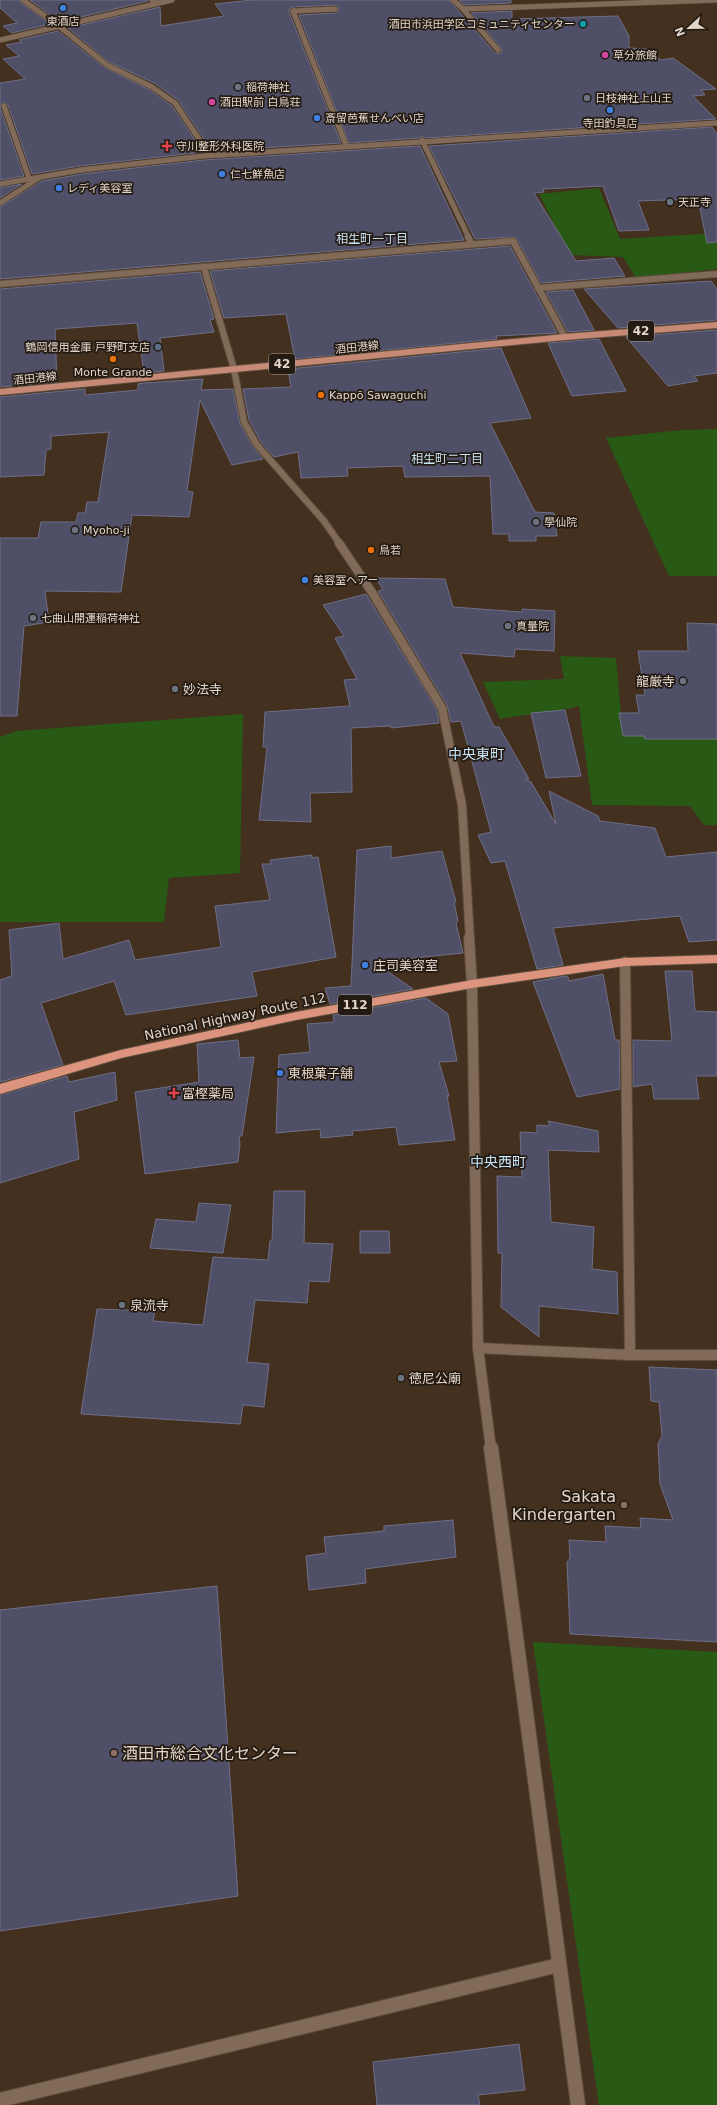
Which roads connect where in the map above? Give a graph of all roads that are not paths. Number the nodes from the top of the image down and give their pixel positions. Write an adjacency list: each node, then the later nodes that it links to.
1 (23, 0): 9 (street)
2 (152, 0): 6 (street)
3 (172, 0): 6 (street)
4 (452, 0): 8 (street)
5 (717, 0): 8 (street)
6 (158, 3): 9 (street)
7 (331, 4): 15 (street)
8 (463, 9): 11 (street)
9 (60, 27): 10 (street); 16 (street)
10 (0, 40)
11 (498, 50)
12 (3, 110): 18 (street)
13 (717, 123): 14 (street)
14 (422, 140): 15 (street); 21 (street)
15 (346, 145): 16 (street)
16 (209, 154): 17 (street)
17 (45, 174): 18 (street); 20 (street)
18 (29, 178): 19 (street)
19 (0, 184)
20 (0, 203)
21 (471, 244): 22 (street); 25 (street)
22 (204, 268): 24 (street); 28 (street)
23 (717, 274): 25 (street)
24 (0, 284)
25 (538, 288): 27 (street)
26 (717, 325): 27 (main road, 酒田港線 / 42)
27 (565, 337): 28 (main road, 酒田港線 / 42)
28 (234, 369): 29 (main road, 酒田港線 / 42); 32 (street)
29 (0, 392)
30 (717, 959): 31 (highway, National Highway Route 112 / 112)
31 (625, 962): 32 (highway, National Highway Route 112 / 112); 35 (street)
32 (472, 984): 33 (highway, National Highway Route 112 / 112); 34 (street)
33 (0, 1089)
34 (478, 1348): 35 (street); 37 (street)
35 (630, 1355): 36 (street)
36 (717, 1355)
37 (559, 1965): 38 (street); 39 (street)
38 (0, 2100)
39 (578, 2105)

